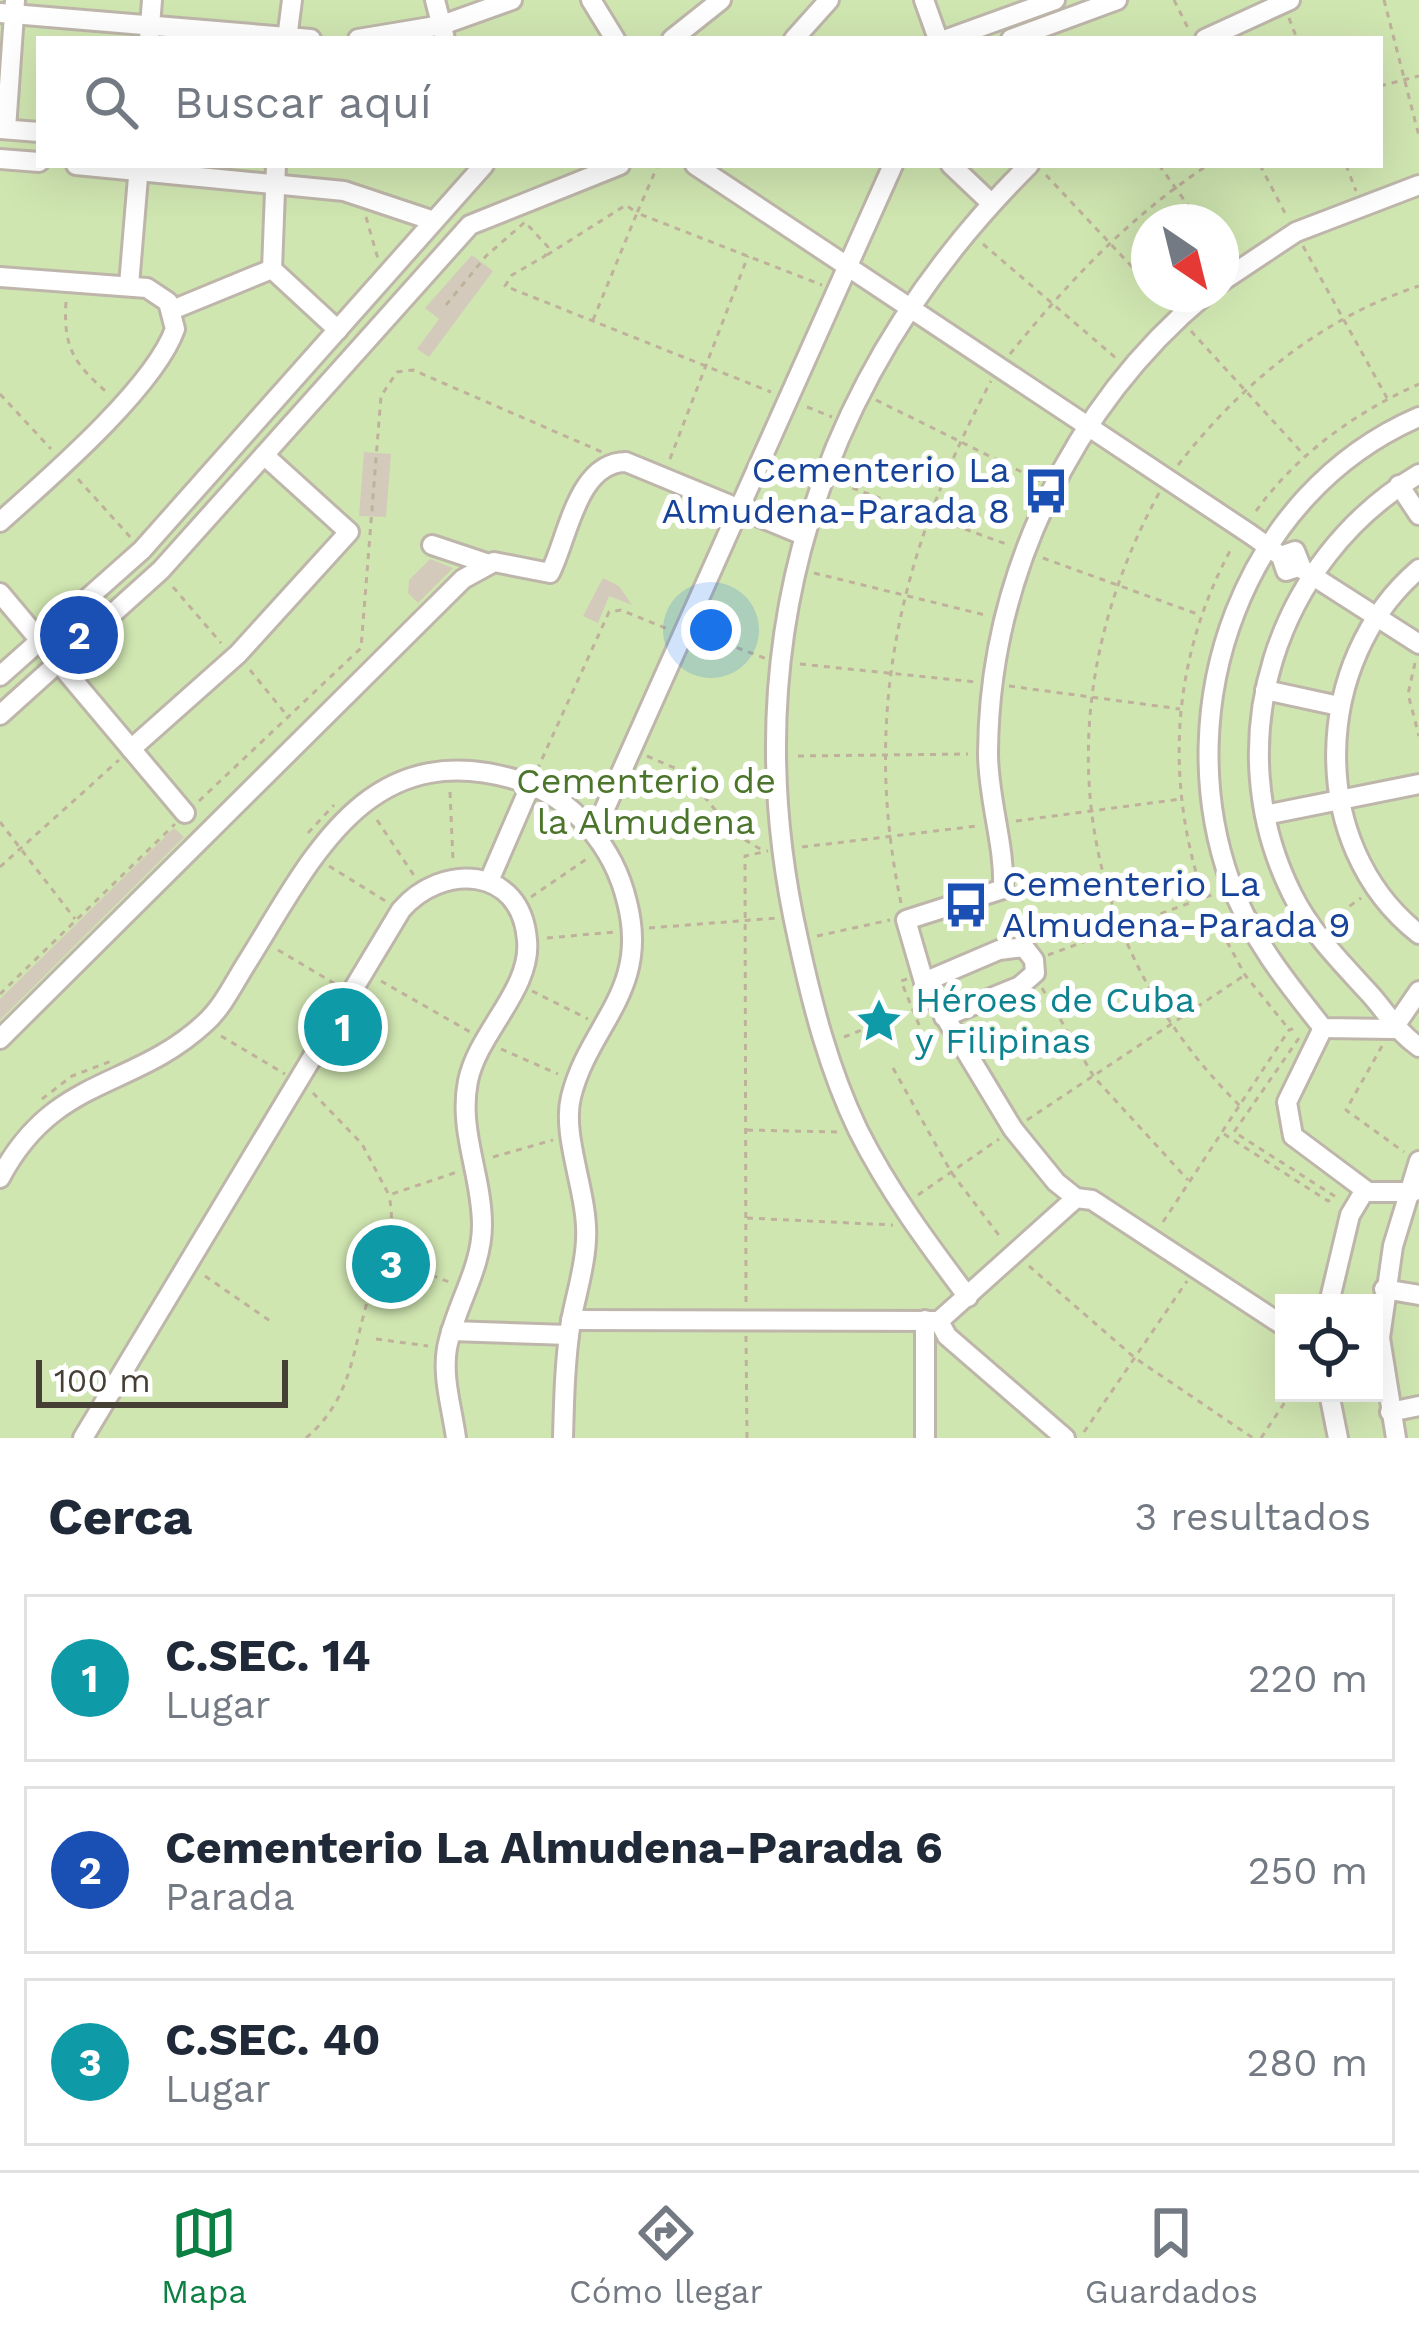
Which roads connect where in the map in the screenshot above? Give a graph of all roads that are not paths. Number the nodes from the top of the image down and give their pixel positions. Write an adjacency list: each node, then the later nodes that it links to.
1 (152, 0): 13 (lane)
2 (292, 0): 16 (lane)
3 (435, 0): 14 (lane)
4 (512, 0): 14 (lane)
5 (591, 0): 18 (lane)
6 (721, 0): 19 (lane)
7 (829, 0): 20 (lane)
8 (924, 0): 21 (lane)
9 (1117, 0): 11 (lane)
10 (1290, 0): 24 (lane)
11 (1049, 6): 22 (lane); 23 (lane)
12 (10, 9): 13 (lane); 25 (lane)
13 (149, 32): 15 (lane)
14 (444, 32): 17 (lane)
15 (242, 36)
16 (288, 36)
17 (395, 36)
18 (613, 36)
19 (676, 36)
20 (797, 36)
21 (942, 36)
22 (953, 36)
23 (1015, 36)
24 (1212, 36)
25 (3, 129): 26 (lane)
26 (36, 132)
27 (0, 159): 28 (lane)
28 (36, 162)
29 (138, 168): 36 (lane); 44 (lane)
30 (481, 168): 39 (lane)
31 (612, 168): 51 (lane)
32 (700, 168): 40 (lane)
33 (892, 168): 40 (lane)
34 (954, 168): 38 (lane)
35 (1030, 168): 38 (lane)
36 (275, 174): 39 (lane); 41 (lane)
37 (1419, 185): 42 (lane)
38 (991, 203): 45 (lane)
39 (434, 220): 48 (lane)
40 (848, 267): 45 (lane); 54 (lane)
41 (272, 269): 46 (lane); 48 (lane)
42 (1239, 270)
43 (0, 277): 44 (lane)
44 (129, 285): 46 (lane)
45 (908, 308): 50 (lane); 57 (lane)
46 (172, 310): 56 (lane)
47 (1184, 312): 50 (lane)
48 (338, 330): 65 (lane)
49 (1419, 417): 59 (lane)
50 (1087, 428): 59 (lane); 81 (lane)
51 (264, 455): 67 (lane); 72 (lane)
52 (1419, 473): 53 (lane)
53 (1400, 485): 55 (lane); 62 (lane)
54 (739, 511): 57 (lane); 60 (lane); 78 (lane)
55 (1419, 515)
56 (0, 522)
57 (803, 535): 96 (lane)
58 (432, 545): 60 (lane)
59 (1274, 551): 62 (lane); 85 (lane)
60 (486, 563): 86 (lane)
61 (1419, 569): 64 (lane)
62 (1305, 571): 64 (lane); 69 (lane)
63 (0, 592): 65 (lane)
64 (1376, 616): 66 (lane); 70 (lane)
65 (40, 640): 67 (lane); 68 (lane)
66 (1419, 644)
67 (58, 664): 71 (lane); 72 (lane)
68 (0, 676)
69 (1265, 690): 70 (lane); 77 (lane)
70 (1340, 706): 75 (lane)
71 (0, 716)
72 (130, 749): 76 (lane)
73 (531, 784): 78 (lane); 79 (lane); 89 (lane)
74 (1419, 784): 75 (lane)
75 (1339, 802): 77 (lane); 80 (lane)
76 (185, 813)
77 (1265, 815): 84 (lane)
78 (599, 840): 99 (lane)
79 (489, 880): 100 (lane); 104 (lane)
80 (1419, 934)
81 (915, 980): 83 (lane); 83 (lane)
82 (1419, 991): 84 (lane)
83 (941, 1027): 92 (lane)
84 (1393, 1029): 85 (lane); 87 (lane)
85 (1313, 1030): 90 (lane)
86 (0, 1040)
87 (1419, 1047)
88 (1419, 1162): 91 (lane)
89 (0, 1178)
90 (1364, 1190): 91 (lane); 94 (lane)
91 (1413, 1192): 93 (lane)
92 (1076, 1198): 96 (lane); 97 (lane)
93 (1384, 1288): 95 (lane); 103 (lane)
94 (1332, 1294)
95 (1419, 1295)
96 (968, 1297): 98 (lane)
97 (1275, 1320)
98 (932, 1321): 99 (lane); 107 (lane); 108 (lane)
99 (570, 1328): 100 (lane); 106 (lane)
100 (449, 1340): 105 (lane)
101 (1330, 1402): 109 (lane)
102 (1419, 1406): 103 (lane)
103 (1390, 1412): 110 (lane)
104 (83, 1438)
105 (455, 1438)
106 (562, 1438)
107 (926, 1438)
108 (1065, 1438)
109 (1338, 1438)
110 (1396, 1438)

